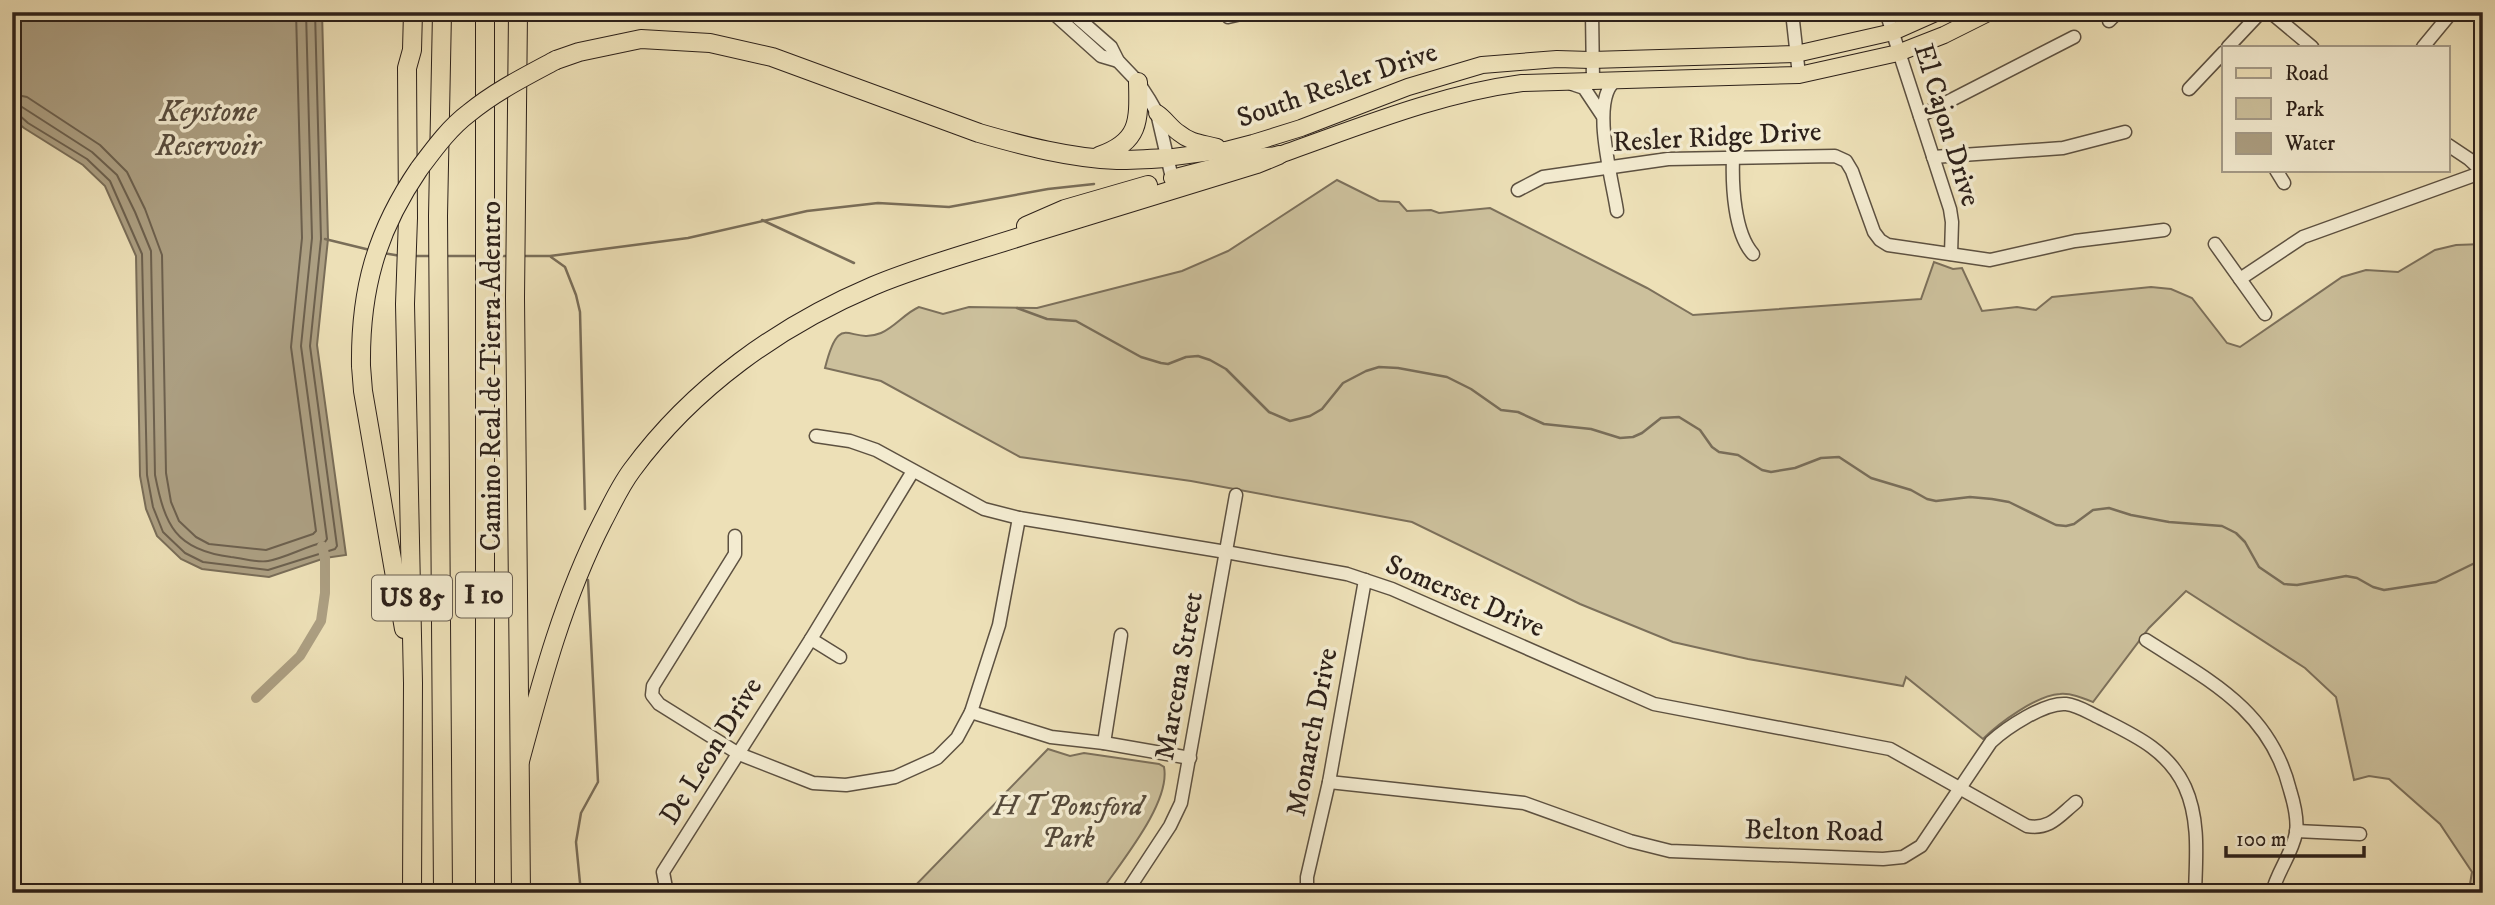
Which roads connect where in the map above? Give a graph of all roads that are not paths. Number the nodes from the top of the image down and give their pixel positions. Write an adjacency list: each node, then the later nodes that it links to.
1 (407, 12): 28 (main road)
2 (414, 12): 28 (highway, US 85)
3 (442, 12): 83 (highway, I 10)
4 (485, 12): 84 (highway, I 10)
5 (1052, 12): 27 (street)
6 (1072, 12): 27 (street)
7 (1250, 12): 16 (street)
8 (1592, 12): 26 (street)
9 (1792, 12): 23 (street)
10 (1886, 12): 18 (street, El Cajon Drive)
11 (1938, 12): 18 (main road, South Resler Drive)
12 (1990, 12): 24 (main road, South Resler Drive)
13 (2261, 12): 20 (street)
14 (2270, 12): 21 (street)
15 (2452, 12): 22 (street)
16 (1228, 16)
17 (519, 17): 76 (highway, Camino Real de Tierra Adentro)
18 (1893, 32): 23 (main road, South Resler Drive); 24 (street, El Cajon Drive)
19 (2074, 37): 37 (street)
20 (2229, 46)
21 (2311, 46)
22 (2424, 46)
23 (1797, 54): 26 (main road, South Resler Drive); 29 (street)
24 (1898, 54): 29 (main road, South Resler Drive); 37 (street, El Cajon Drive)
25 (2222, 54): 34 (street)
26 (1591, 60): 31 (street); 40 (main road, South Resler Drive)
27 (1118, 61): 32 (street)
28 (407, 68): 71 (highway, US 85)
29 (1799, 75): 30 (main road, South Resler Drive)
30 (1616, 80): 31 (main road, South Resler Drive); 36 (street)
31 (1593, 81): 33 (main road, South Resler Drive)
32 (1138, 82): 35 (street); 43 (highway)
33 (1567, 82): 36 (street); 41 (main road, South Resler Drive)
34 (2189, 89)
35 (1157, 113): 40 (main road); 44 (street)
36 (1602, 115): 46 (street)
37 (1920, 116): 42 (street, El Cajon Drive)
38 (2124, 132): 42 (street)
39 (2450, 146): 48 (street)
40 (1226, 150): 44 (main road, South Resler Drive)
41 (1279, 155): 49 (main road, South Resler Drive); 54 (highway)
42 (1933, 157): 57 (street, El Cajon Drive)
43 (1093, 158): 44 (highway); 71 (highway, bridge)
44 (1167, 158): 49 (street)
45 (1732, 158): 46 (street, Resler Ridge Drive); 56 (street); 57 (street, Resler Ridge Drive)
46 (1610, 166): 51 (street, Resler Ridge Drive); 52 (street)
47 (2277, 172): 50 (street)
48 (2483, 172): 58 (street)
49 (1172, 178): 54 (highway)
50 (2284, 183)
51 (1518, 190)
52 (1617, 211)
53 (2164, 230): 57 (street)
54 (1003, 242): 76 (highway)
55 (2215, 244): 58 (street)
56 (1753, 254)
57 (1951, 254)
58 (2240, 279): 59 (street)
59 (2265, 314)
60 (816, 436): 61 (street, Somerset Drive)
61 (913, 471): 63 (street, Somerset Drive); 68 (street, De Leon Drive)
62 (1236, 495): 65 (street, Marcena Street)
63 (1019, 518): 65 (street, Somerset Drive); 72 (street)
64 (735, 536): 74 (street)
65 (1226, 552): 66 (street, Somerset Drive); 75 (street, Marcena Street)
66 (1365, 580): 77 (street, Monarch Drive); 78 (street, Somerset Drive)
67 (1121, 635): 73 (street)
68 (811, 639): 70 (street); 74 (street, De Leon Drive)
69 (2146, 640): 80 (street)
70 (840, 657)
71 (414, 683): 82 (highway, US 85)
72 (971, 712): 73 (street); 74 (street)
73 (1104, 743): 75 (street)
74 (739, 754): 86 (street, De Leon Drive)
75 (1190, 758): 87 (street, Marcena Street)
76 (520, 761): 85 (highway, Camino Real de Tierra Adentro)
77 (1329, 782): 78 (street, Belton Road); 88 (street, Monarch Drive)
78 (1960, 789): 79 (street, Somerset Drive); 89 (street, Belton Road)
79 (2076, 802)
80 (2296, 831): 81 (street); 90 (street)
81 (2360, 834)
82 (412, 893)
83 (443, 893)
84 (485, 893)
85 (521, 893)
86 (667, 893)
87 (1126, 893)
88 (1310, 893)
89 (2195, 893)
90 (2272, 893)

